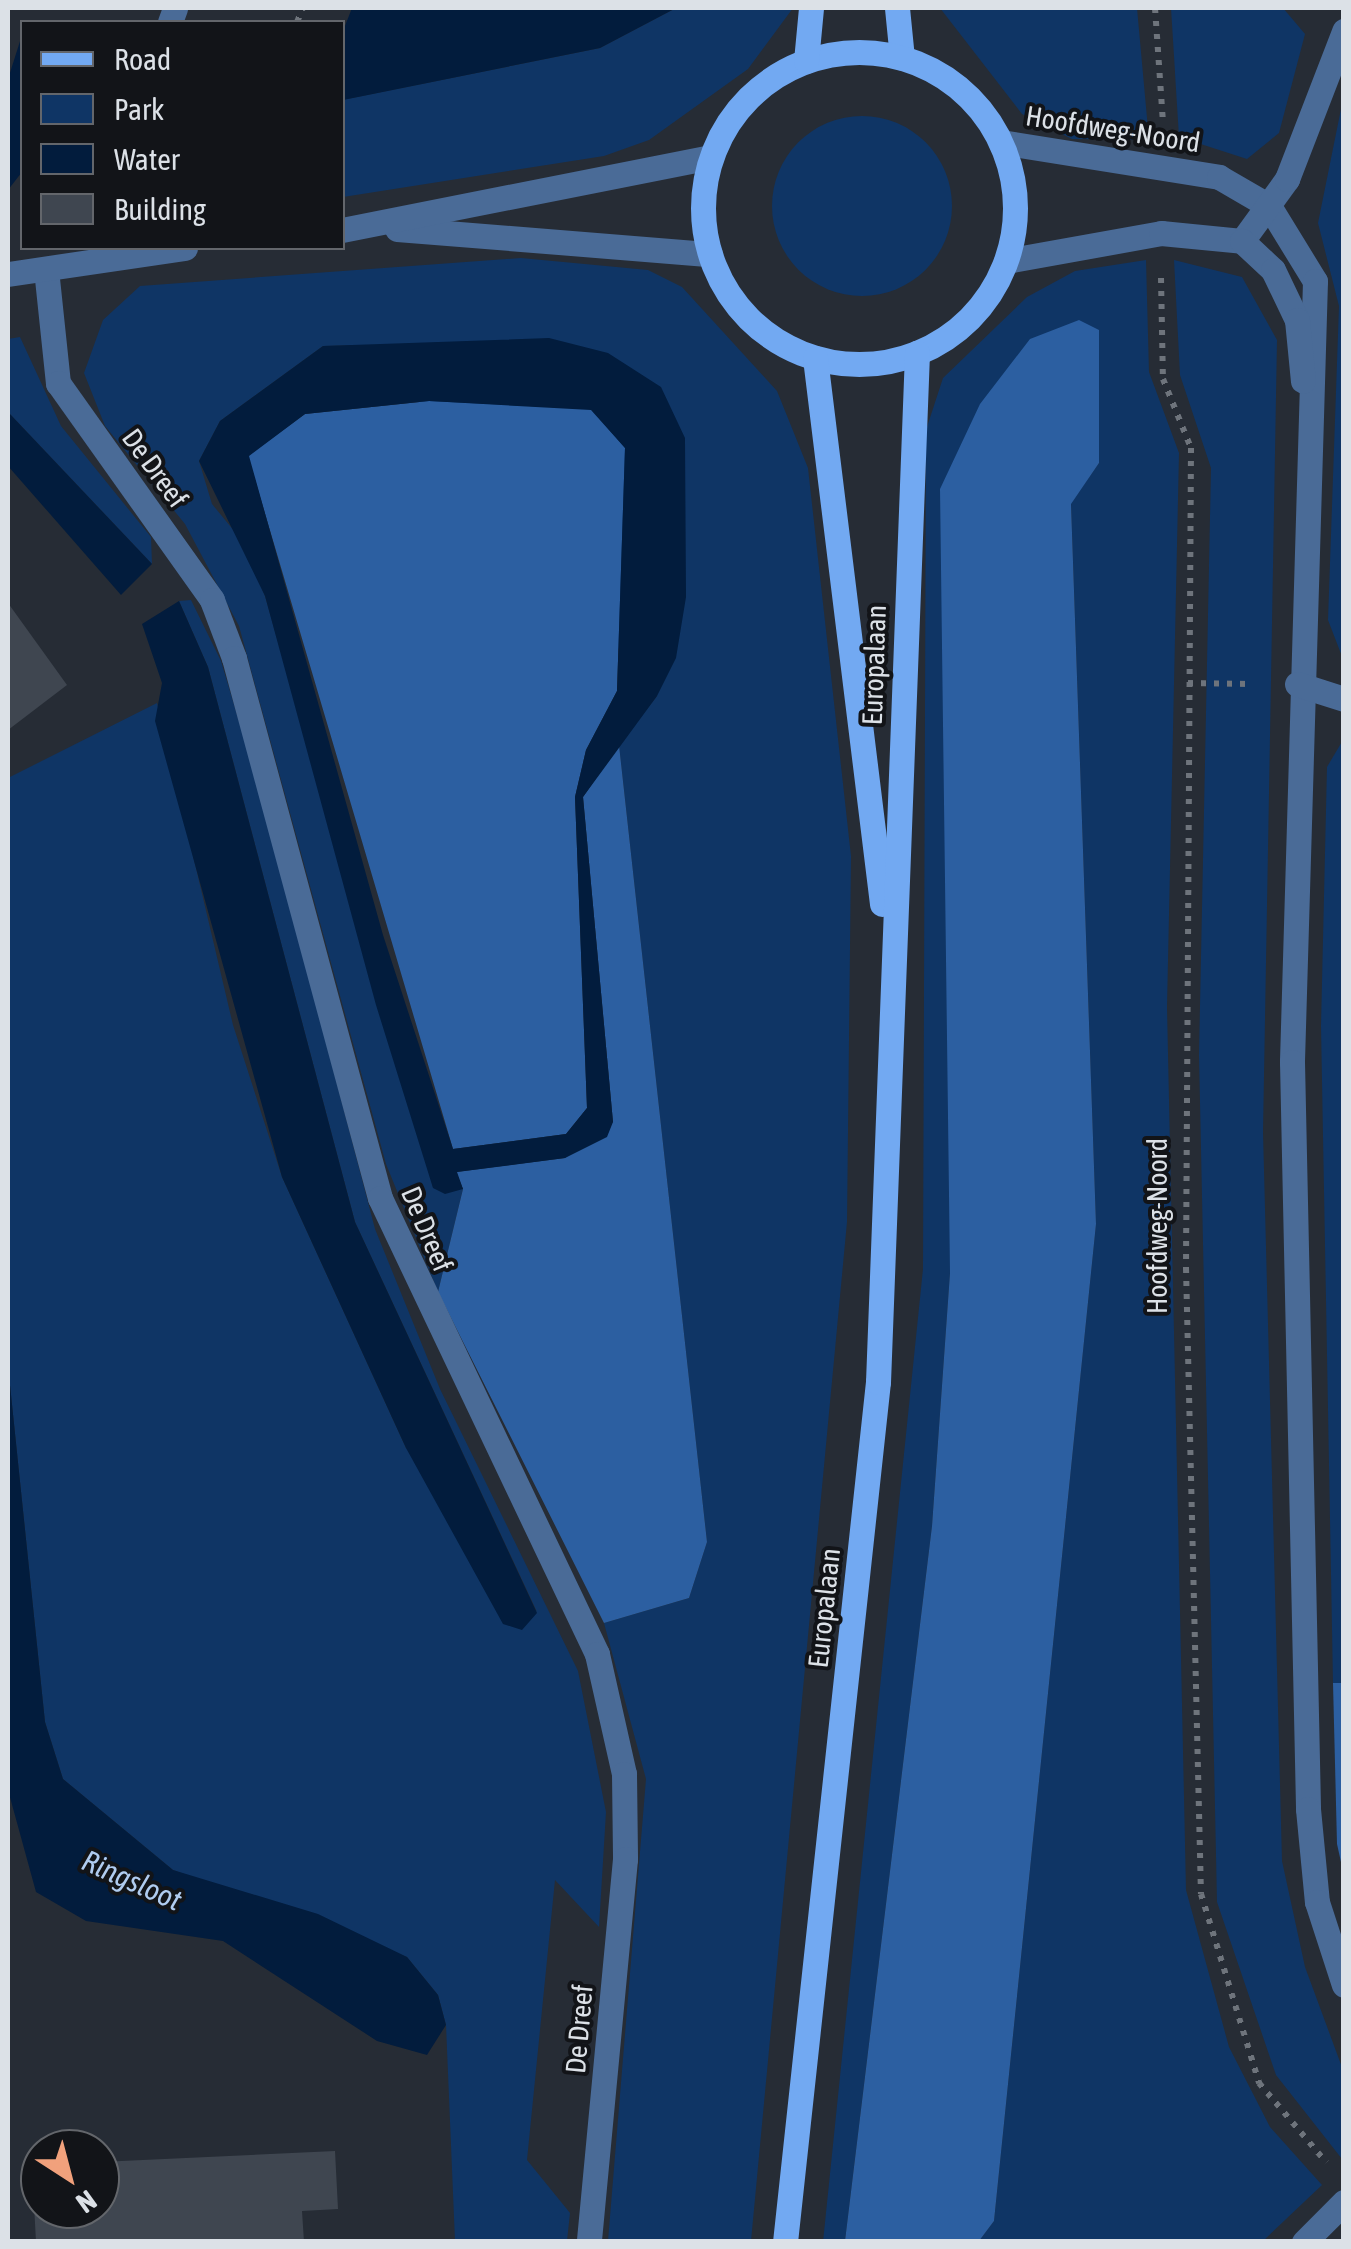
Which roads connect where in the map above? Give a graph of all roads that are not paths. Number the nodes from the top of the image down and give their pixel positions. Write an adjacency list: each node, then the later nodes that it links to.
1 (810, 8): 5 (main road)
2 (897, 8): 4 (main road)
3 (1344, 31): 8 (street)
4 (902, 58): 5 (main road); 6 (main road)
5 (806, 62): 7 (main road)
6 (1001, 142): 8 (street, Hoofdweg-Noord); 15 (main road)
7 (712, 157): 9 (street); 14 (main road)
8 (1269, 206): 11 (street); 20 (street, Hoofdweg-Noord)
9 (372, 227): 10 (street); 14 (street)
10 (345, 230)
11 (1242, 241): 15 (street); 20 (street, Hoofdweg-Noord)
12 (155, 250): 13 (street)
13 (94, 254): 16 (street)
14 (710, 254): 19 (main road)
15 (1006, 260): 18 (main road)
16 (46, 268): 17 (street); 26 (street, De Dreef)
17 (8, 274)
18 (917, 353): 19 (main road); 23 (main road, Europalaan)
19 (815, 358): 23 (main road, Europalaan)
20 (1308, 421): 21 (street, Hoofdweg-Noord)
21 (1297, 684): 22 (street); 24 (street, Hoofdweg-Noord)
22 (1344, 699)
23 (891, 979): 27 (main road, Europalaan)
24 (1344, 1985)
25 (1344, 2202): 28 (street)
26 (589, 2242)
27 (785, 2242)
28 (1304, 2242)

